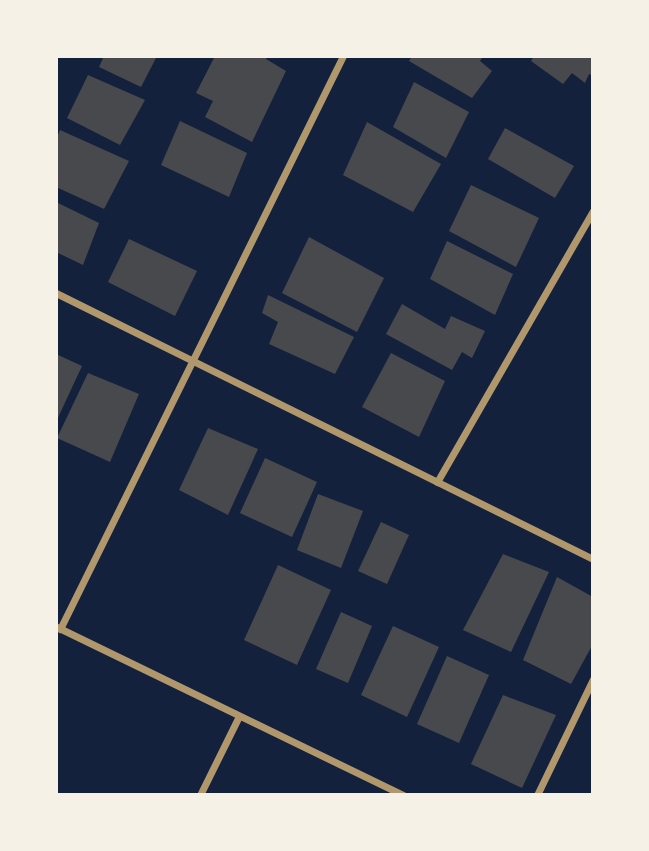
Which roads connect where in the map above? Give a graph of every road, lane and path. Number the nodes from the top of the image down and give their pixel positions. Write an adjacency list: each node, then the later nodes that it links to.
1 (344, 56): 4 (street)
2 (593, 211): 5 (street)
3 (56, 293): 4 (street)
4 (196, 362): 5 (street); 7 (street)
5 (437, 482): 6 (street)
6 (593, 559)
7 (58, 628): 9 (street)
8 (593, 679): 12 (street)
9 (239, 716): 10 (street); 11 (street)
10 (200, 795)
11 (403, 795)
12 (537, 795)

